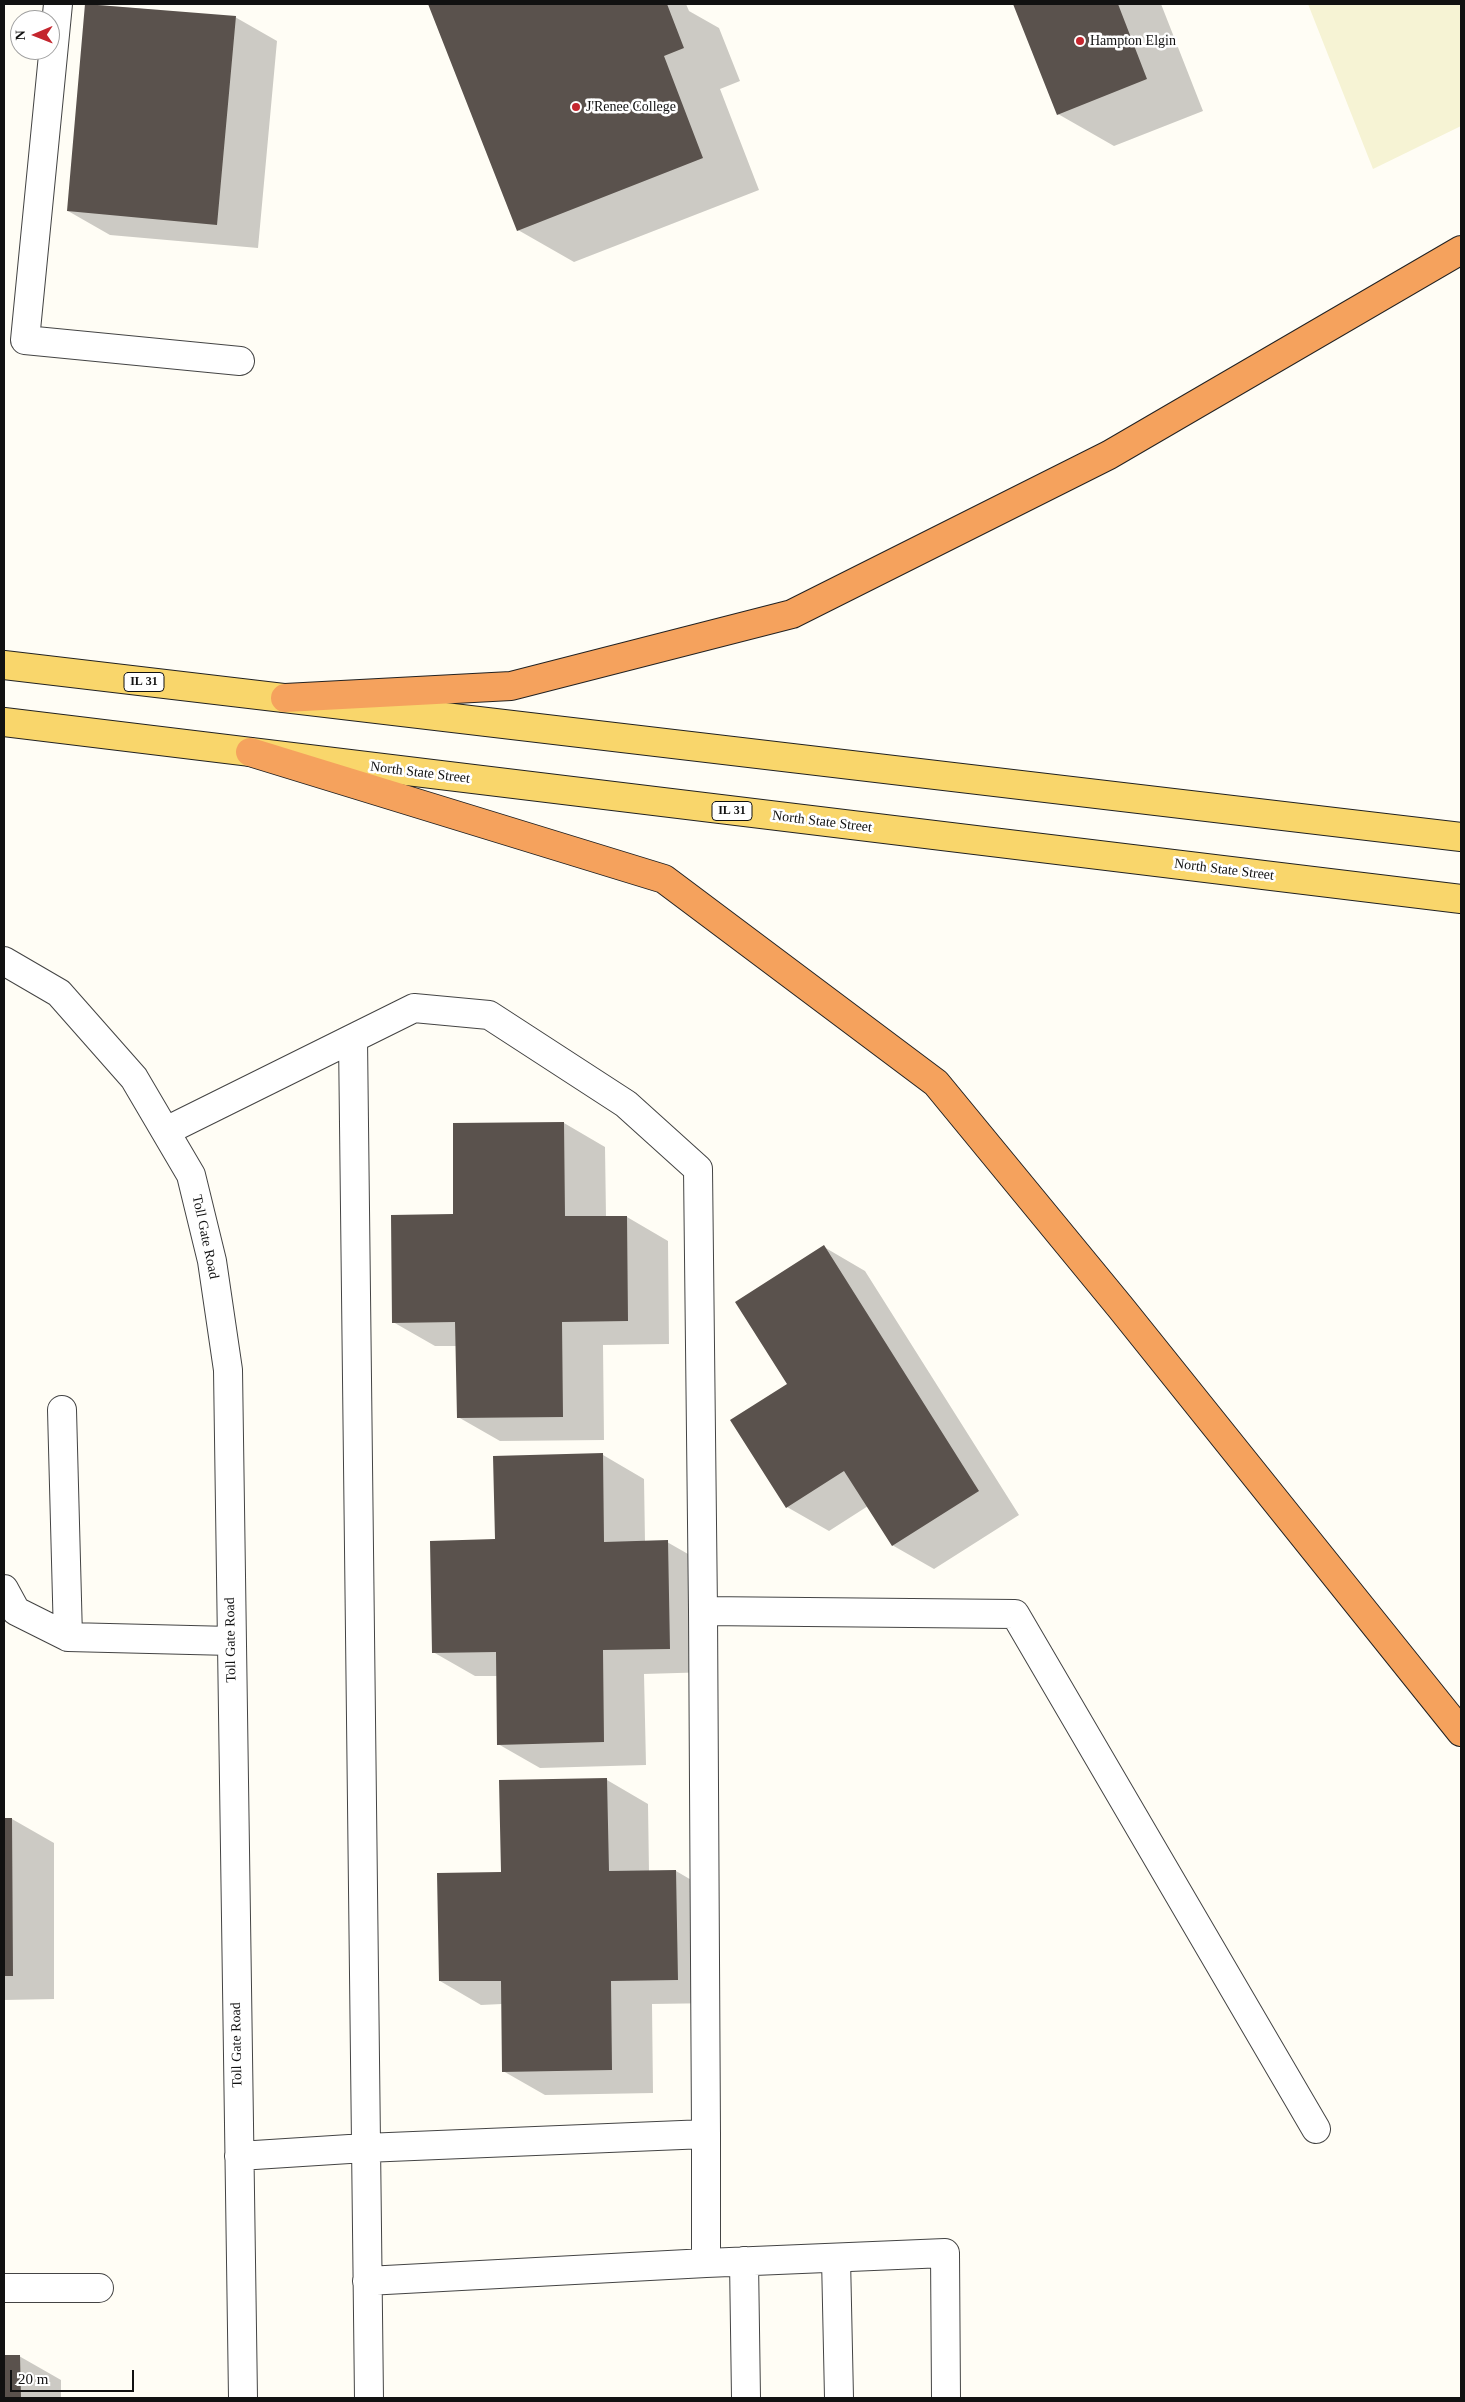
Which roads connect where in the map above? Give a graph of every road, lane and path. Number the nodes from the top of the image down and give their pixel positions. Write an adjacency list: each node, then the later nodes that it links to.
1 (58, 4): 3 (street)
2 (1461, 250): 5 (highway)
3 (240, 361)
4 (4, 665): 5 (main road, IL 31)
5 (285, 698): 8 (main road, IL 31)
6 (4, 722): 7 (main road, North State Street / IL 31)
7 (250, 752): 9 (main road, North State Street / IL 31); 18 (highway)
8 (1461, 837)
9 (1461, 899)
10 (4, 961): 12 (street, Toll Gate Road)
11 (353, 1039): 12 (street); 15 (street); 21 (street)
12 (166, 1131): 17 (street, Toll Gate Road)
13 (62, 1410): 16 (street)
14 (4, 1589): 16 (street)
15 (703, 1611): 19 (street); 20 (street)
16 (68, 1637): 17 (street)
17 (231, 1642): 22 (street, Toll Gate Road)
18 (1461, 1732)
19 (1316, 2129)
20 (706, 2134): 21 (street); 25 (street)
21 (365, 2148): 22 (street); 26 (street)
22 (239, 2156): 29 (street, Toll Gate Road)
23 (836, 2258): 24 (street); 32 (street); 33 (street)
24 (744, 2261): 25 (street); 31 (street)
25 (706, 2263): 26 (street)
26 (368, 2281): 30 (street)
27 (4, 2288): 28 (street)
28 (99, 2288)
29 (243, 2398)
30 (369, 2398)
31 (746, 2398)
32 (839, 2398)
33 (946, 2398)

